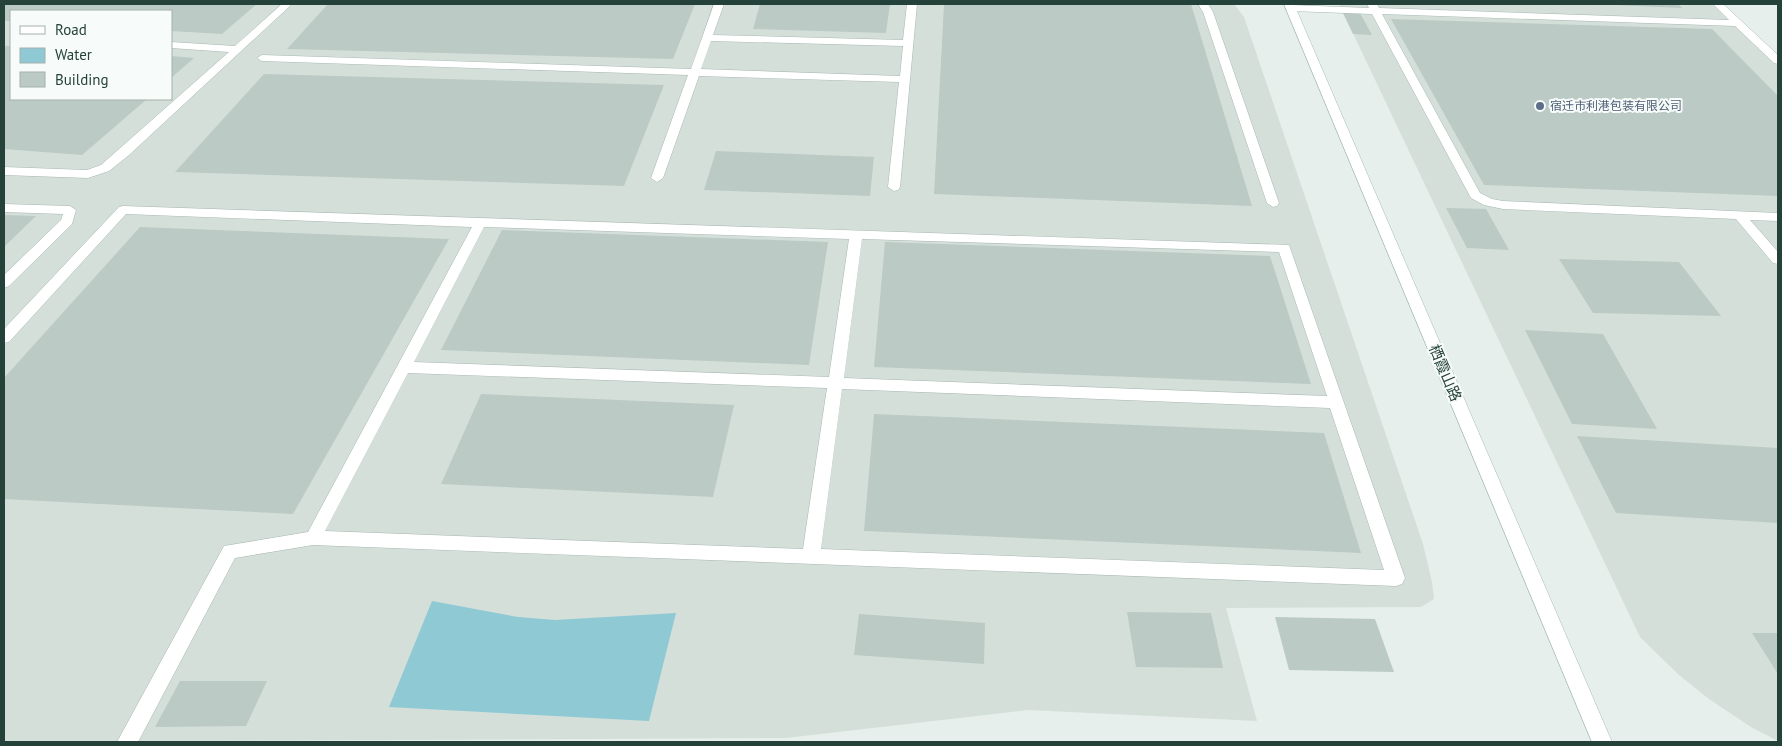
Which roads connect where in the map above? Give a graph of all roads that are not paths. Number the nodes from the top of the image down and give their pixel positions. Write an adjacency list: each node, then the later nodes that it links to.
1 (286, 4): 13 (street)
2 (718, 4): 10 (street)
3 (912, 4): 11 (street)
4 (1203, 4): 22 (street)
5 (1718, 4): 9 (street)
6 (1727, 4): 14 (street)
7 (1290, 6): 8 (street); 37 (street, 栖霞山路)
8 (1374, 7): 9 (street); 24 (street)
9 (1739, 24): 16 (street)
10 (706, 38): 11 (street); 17 (street)
11 (908, 43): 18 (street)
12 (172, 45): 13 (street)
13 (237, 49): 19 (street)
14 (1778, 51)
15 (262, 58): 17 (street)
16 (1778, 60)
17 (695, 72): 18 (street); 20 (street)
18 (905, 79): 21 (street)
19 (4, 171)
20 (657, 178)
21 (894, 187)
22 (1273, 203)
23 (4, 208): 29 (street)
24 (1739, 215): 25 (street); 28 (street)
25 (1778, 217)
26 (480, 223): 27 (street); 30 (street); 31 (street)
27 (856, 235): 32 (street); 33 (street)
28 (1778, 260)
29 (4, 283)
30 (4, 338)
31 (404, 367): 32 (street); 34 (street)
32 (835, 384): 33 (street); 35 (street)
33 (1337, 402): 35 (street)
34 (313, 538): 35 (street); 36 (street)
35 (811, 557)
36 (127, 742)
37 (1602, 742)

